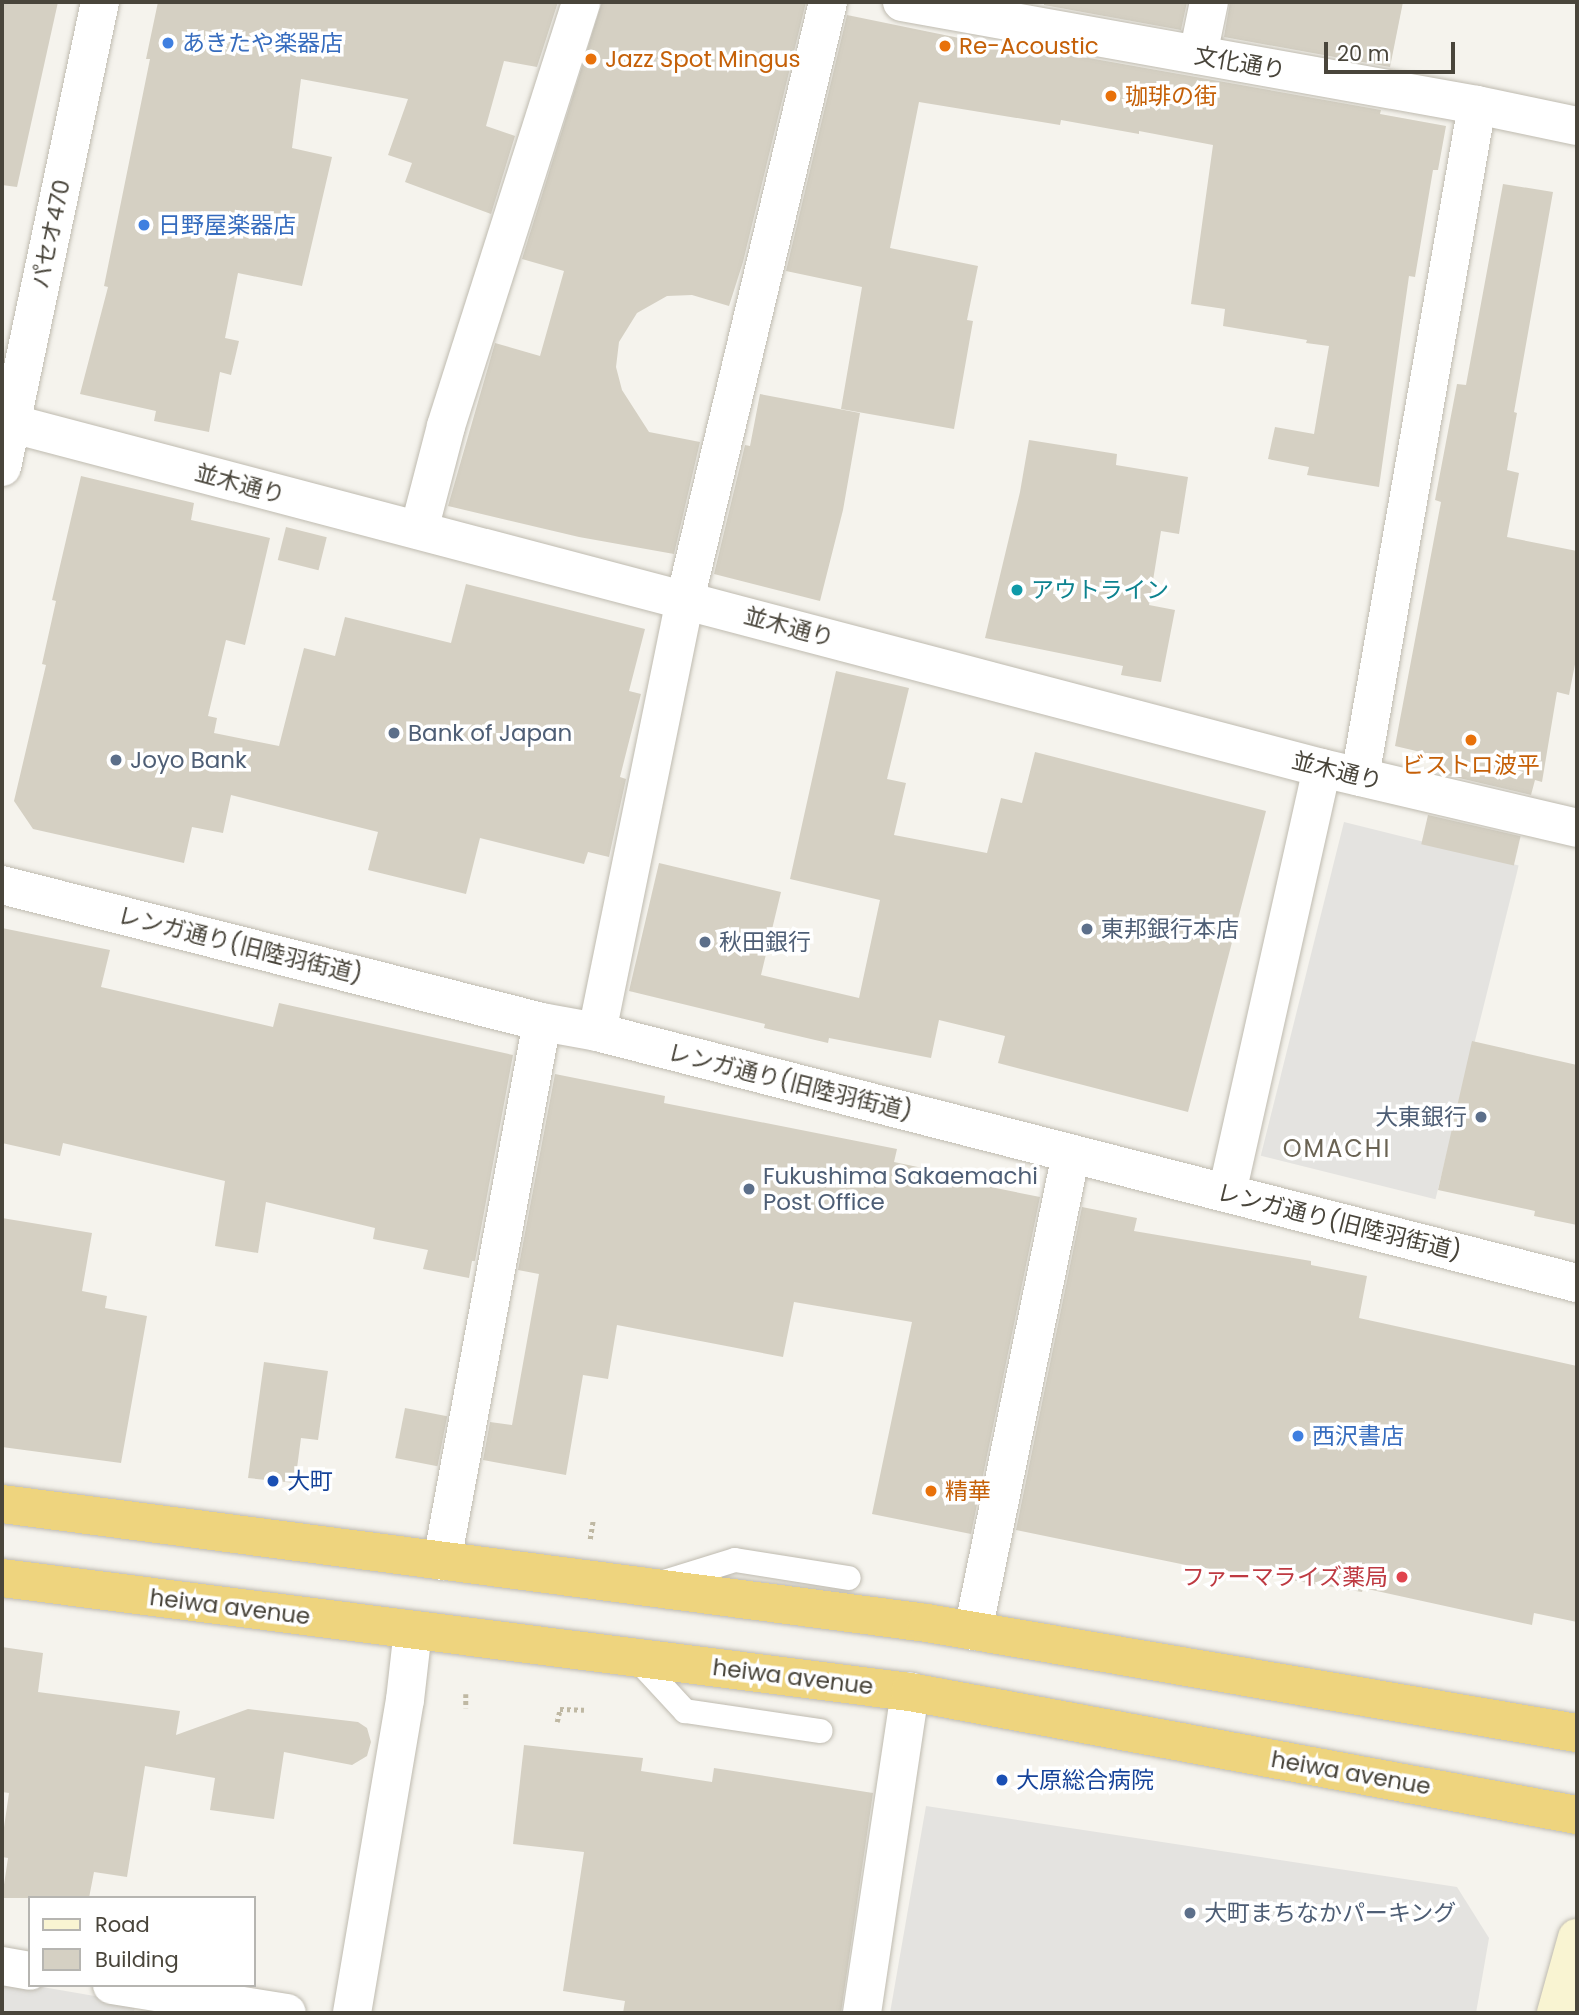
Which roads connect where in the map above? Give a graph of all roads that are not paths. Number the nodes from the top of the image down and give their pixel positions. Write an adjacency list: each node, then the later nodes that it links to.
1 (100, 2): 9 (street, パセオ470)
2 (581, 2): 11 (street)
3 (828, 2): 12 (street)
4 (1209, 2): 6 (street)
5 (925, 4): 6 (street, 文化通り)
6 (1198, 55): 7 (street, 文化通り)
7 (1477, 105): 8 (street, 文化通り); 14 (street)
8 (1577, 126)
9 (6, 422): 10 (street, パセオ470); 11 (street, 並木通り)
10 (2, 467)
11 (419, 530): 12 (street, 並木通り)
12 (685, 600): 13 (street, 並木通り); 18 (street)
13 (1322, 768): 14 (street, 並木通り); 20 (street)
14 (1360, 776): 15 (street, 並木通り)
15 (1577, 828)
16 (2, 885): 17 (street, レンガ通り(旧陸羽街道))
17 (542, 1022): 18 (street, レンガ通り(旧陸羽街道)); 23 (street)
18 (597, 1032): 19 (street, レンガ通り(旧陸羽街道))
19 (1070, 1154): 20 (street, レンガ通り(旧陸羽街道)); 28 (street)
20 (1227, 1193): 21 (street, レンガ通り(旧陸羽街道))
21 (1577, 1283)
22 (2, 1504): 23 (highway)
23 (442, 1561): 26 (highway)
24 (2, 1578): 27 (highway, heiwa avenue)
25 (849, 1578): 26 (lane)
26 (647, 1588): 28 (highway)
27 (413, 1630): 29 (highway, heiwa avenue); 40 (street)
28 (973, 1630): 32 (highway)
29 (635, 1657): 30 (highway, heiwa avenue); 31 (lane)
30 (910, 1692): 33 (highway, heiwa avenue); 41 (street)
31 (821, 1731)
32 (1577, 1733)
33 (1577, 1815)
34 (1577, 1938): 42 (main road)
35 (2, 1966): 36 (street)
36 (28, 1971)
37 (117, 1987): 38 (street)
38 (153, 2003): 39 (street)
39 (287, 2013)
40 (352, 2013)
41 (862, 2013)
42 (1556, 2013)

